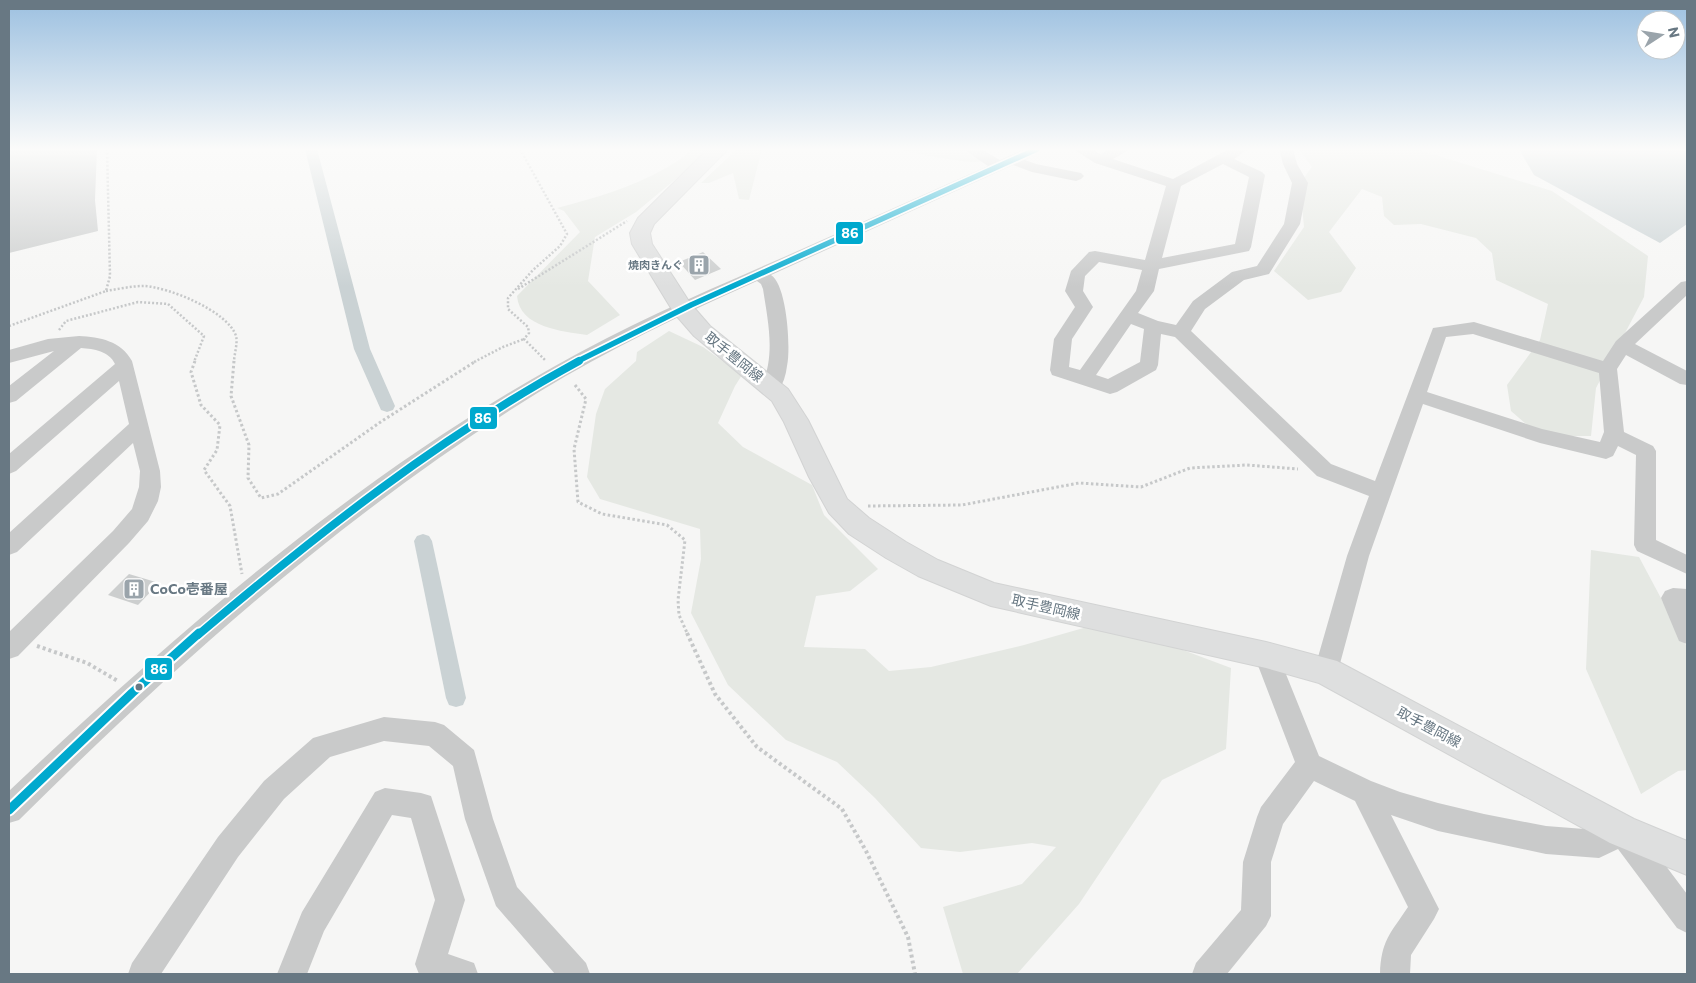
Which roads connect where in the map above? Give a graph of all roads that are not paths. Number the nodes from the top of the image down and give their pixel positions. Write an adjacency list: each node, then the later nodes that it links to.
1 (671, 195): 9 (main road, 取手豊岡線)
2 (935, 195): 7 (street)
3 (1171, 195): 6 (street)
4 (1253, 195): 6 (street)
5 (1298, 195): 12 (street)
6 (1150, 266): 10 (street); 18 (street)
7 (759, 274): 9 (street); 20 (street)
8 (1687, 286): 14 (street)
9 (682, 308): 20 (main road, 取手豊岡線); 36 (street)
10 (1129, 316): 11 (street); 18 (street)
11 (1152, 326): 12 (street); 18 (street)
12 (1181, 332): 26 (street)
13 (77, 342): 15 (street); 16 (street); 21 (street)
14 (1623, 345): 17 (street); 19 (street)
15 (9, 357)
16 (125, 366): 23 (street); 25 (street)
17 (1608, 369): 22 (street); 24 (street)
18 (1084, 378)
19 (1687, 379)
20 (771, 387): 32 (main road, 取手豊岡線)
21 (9, 396)
22 (1416, 396): 24 (street); 26 (street)
23 (138, 427): 27 (street); 31 (street)
24 (1613, 435): 28 (street)
25 (9, 466)
26 (1381, 492): 33 (street)
27 (9, 546)
28 (1687, 565)
29 (1687, 599): 30 (street)
30 (1687, 634)
31 (13, 643)
32 (1266, 655): 33 (main road, 取手豊岡線); 34 (street)
33 (1326, 671): 37 (main road, 取手豊岡線)
34 (1309, 765): 35 (street); 44 (street)
35 (1365, 792): 37 (street); 45 (street)
36 (9, 810)
37 (1622, 831): 38 (main road, 取手豊岡線); 39 (street)
38 (1687, 858)
39 (1687, 918)
40 (143, 974): 43 (street)
41 (292, 974): 42 (street)
42 (463, 974)
43 (575, 974)
44 (1207, 974)
45 (1395, 974)

